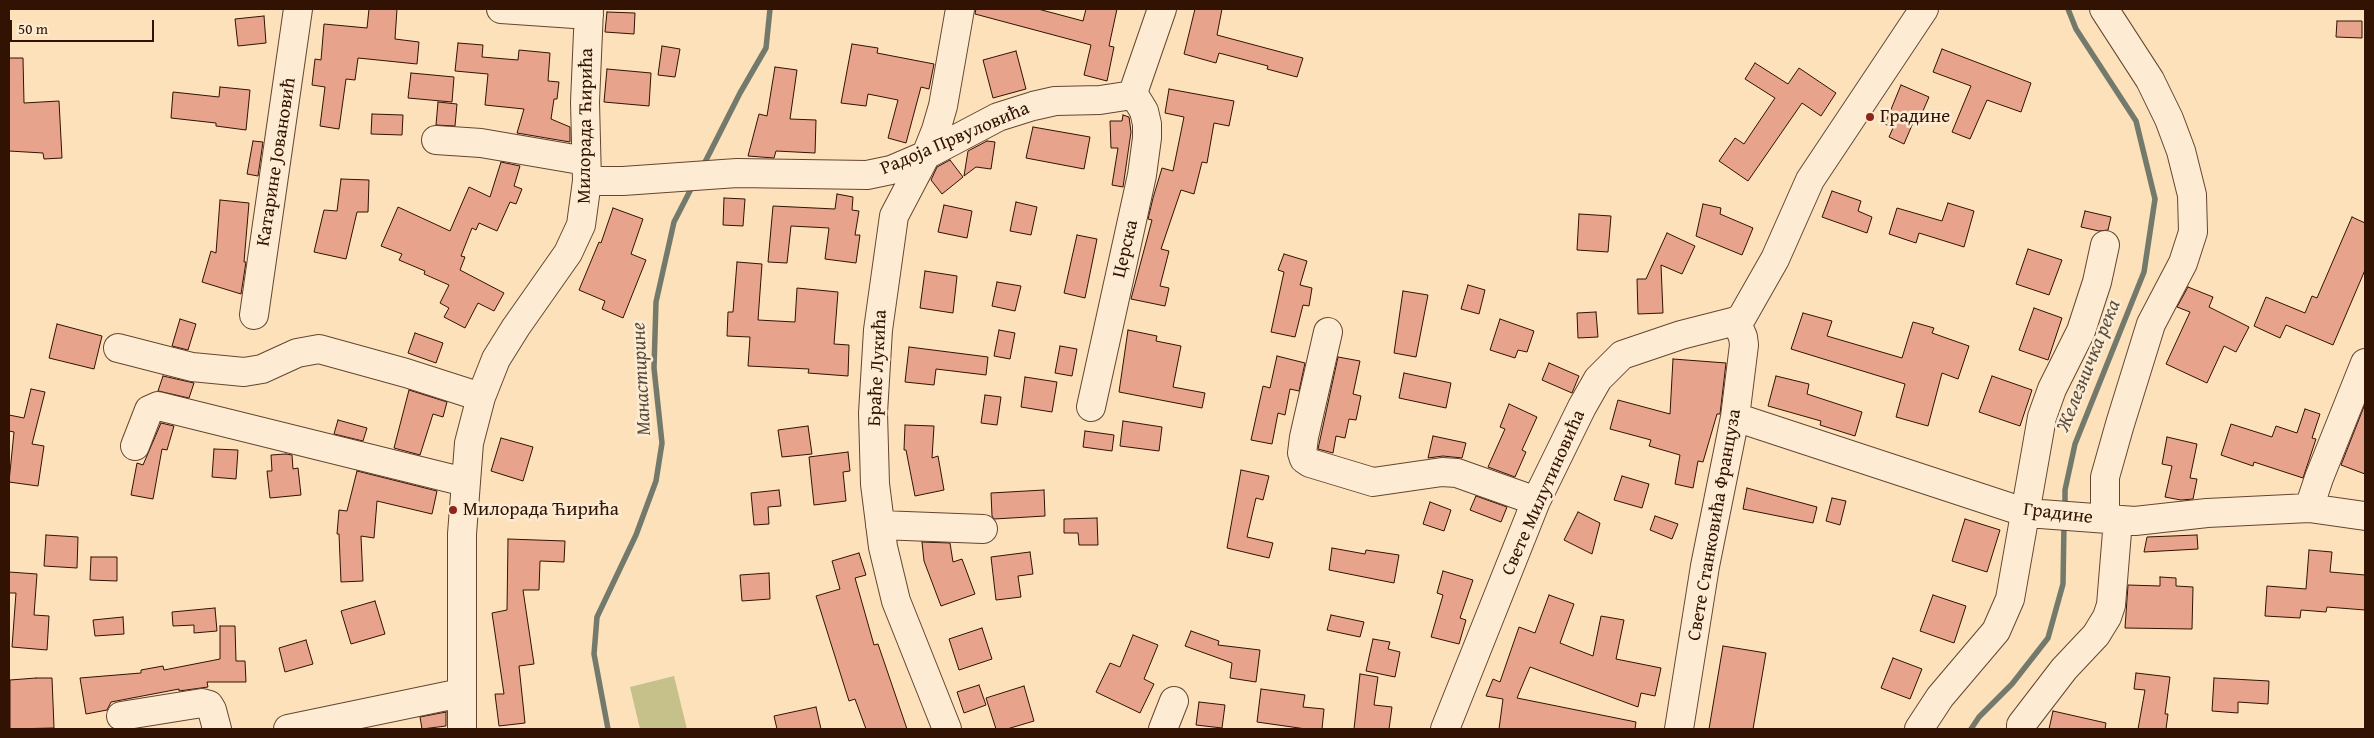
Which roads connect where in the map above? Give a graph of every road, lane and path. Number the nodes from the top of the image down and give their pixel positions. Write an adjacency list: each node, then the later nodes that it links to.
1 (298, 9): 15 (street, Катарине Јовановић)
2 (501, 9): 7 (street)
3 (960, 9): 10 (street, Браће Лукића)
4 (1162, 9): 8 (street)
5 (1924, 9): 16 (street)
6 (2104, 9): 29 (street)
7 (589, 12): 11 (street, Милорада Ћирића)
8 (1133, 92): 10 (street, Радоја Првуловића); 21 (street, Церска)
9 (436, 140): 11 (street, Радоја Првуловића)
10 (926, 155): 12 (street, Радоја Првуловића); 13 (street, Браће Лукића)
11 (587, 171): 12 (street, Радоја Првуловића); 20 (street, Милорада Ћирића)
12 (867, 175): 13 (street, Радоја Првуловића)
13 (894, 216): 30 (street, Браће Лукића)
14 (2105, 245): 27 (street)
15 (254, 315)
16 (1736, 321): 22 (street, Свете Станковића Француза); 25 (street, Свете Милутиновића)
17 (1328, 332): 25 (street)
18 (118, 348): 20 (street)
19 (2365, 363): 26 (street)
20 (481, 397): 24 (street, Милорада Ћирића)
21 (1090, 407)
22 (1735, 417): 27 (street, Градине); 41 (street, Свете Станковића Француза)
23 (135, 446): 24 (street)
24 (465, 482): 32 (street, Милорада Ћирића)
25 (1536, 501): 40 (street, Свете Милутиновића)
26 (2309, 508): 28 (street, Градине); 29 (street, Градине)
27 (2027, 513): 29 (street, Градине); 42 (street)
28 (2365, 516)
29 (2111, 520): 43 (street)
30 (880, 525): 31 (street); 38 (street, Браће Лукића)
31 (983, 529)
32 (461, 693): 36 (street); 37 (street, Милорада Ћирића)
33 (1174, 701): 39 (street)
34 (120, 716): 35 (street)
35 (217, 729)
36 (288, 729)
37 (462, 729)
38 (947, 729)
39 (1163, 729)
40 (1445, 729)
41 (1679, 729)
42 (1918, 729)
43 (2021, 729)

